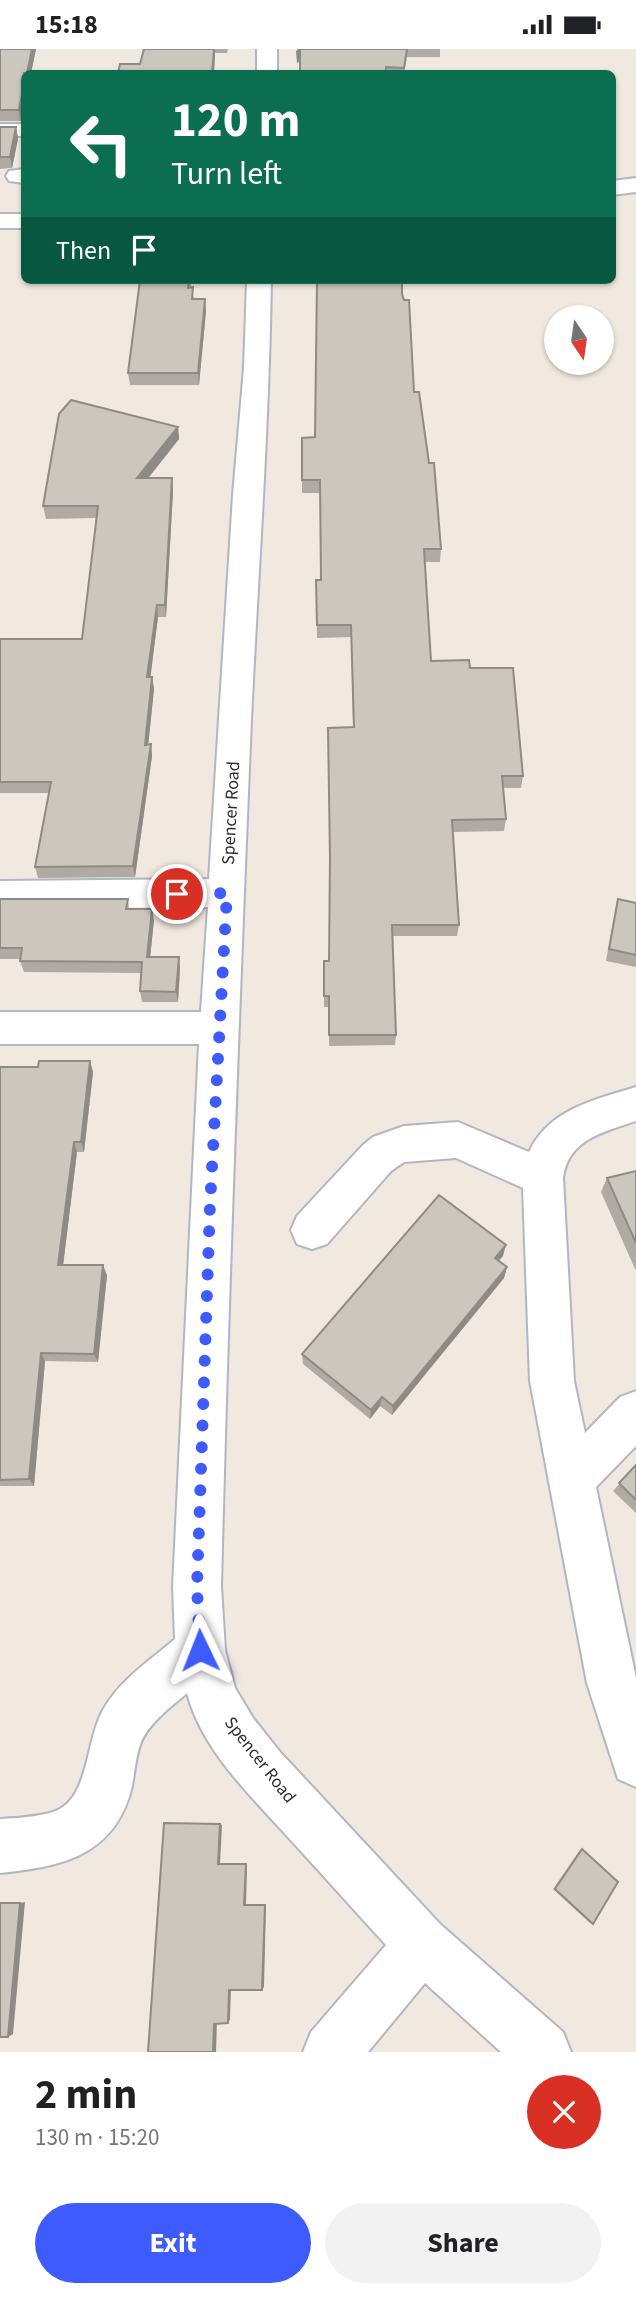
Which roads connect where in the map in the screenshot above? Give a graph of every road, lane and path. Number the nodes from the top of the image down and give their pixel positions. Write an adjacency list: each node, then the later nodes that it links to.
1 (267, 49): 2 (street)
2 (267, 70)
3 (0, 130): 4 (street)
4 (21, 130)
5 (636, 185): 6 (street)
6 (616, 188)
7 (616, 202): 8 (street)
8 (636, 203)
9 (0, 221): 10 (street)
10 (21, 221)
11 (259, 284): 12 (street, Spencer Road)
12 (227, 893): 13 (street); 15 (street, Spencer Road)
13 (0, 895)
14 (0, 1028): 15 (street)
15 (219, 1028): 21 (street, Spencer Road)
16 (636, 1104): 17 (street)
17 (543, 1178): 18 (street); 20 (street)
18 (312, 1230)
19 (636, 1413): 20 (street)
20 (571, 1480): 22 (street)
21 (200, 1650): 23 (street); 24 (street, Spencer Road)
22 (636, 1761)
23 (0, 1846)
24 (422, 1944): 25 (street); 26 (street, Spencer Road)
25 (331, 2052)
26 (543, 2052)

